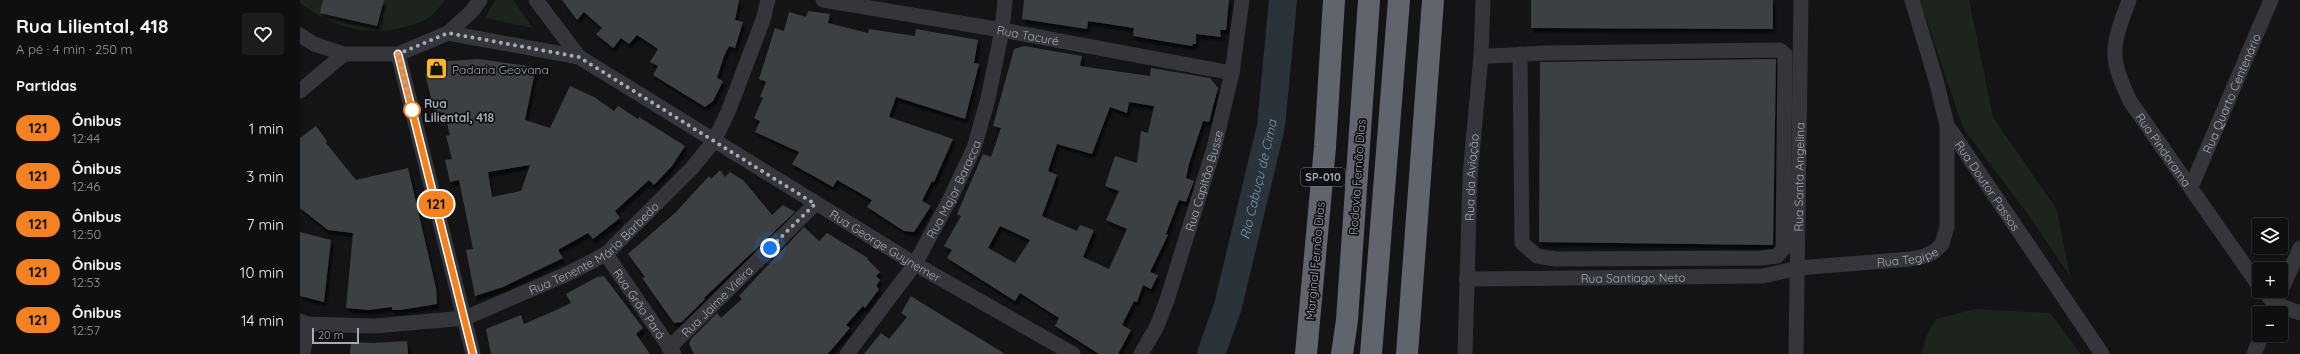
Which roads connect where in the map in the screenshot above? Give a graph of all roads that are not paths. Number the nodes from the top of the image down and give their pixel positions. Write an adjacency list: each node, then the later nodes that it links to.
1 (480, 0): 17 (street)
2 (536, 0): 23 (street)
3 (768, 0): 27 (street, Rua Tenente Mário Barbedo)
4 (823, 0): 16 (street, Rua Tacuré)
5 (1005, 0): 16 (street, Rua Major Baracca)
6 (1242, 0): 24 (street, Rua Capitão Busse)
7 (1334, 0): 48 (highway, Marginal Fernão Dias / SP-010)
8 (1369, 0): 49 (highway, Rodovia Fernão Dias / SP-010)
9 (1399, 0): 50 (highway)
10 (1433, 0): 51 (highway)
11 (1483, 0): 22 (street, Rua da Aviação)
12 (1801, 0): 33 (street, Rua Santa Angelina)
13 (1912, 0): 26 (street, Rua Doutor Passos)
14 (2129, 0): 28 (street, Rua Pindorama)
15 (2271, 0): 28 (street, Rua Quarto Centenário)
16 (1002, 30): 24 (street, Rua Tacuré); 32 (street, Rua Major Baracca)
17 (448, 33): 20 (street); 23 (street)
18 (300, 35): 19 (street)
19 (344, 54): 20 (street); 25 (street)
20 (398, 54): 39 (street)
21 (1520, 54): 21 (street); 22 (street)
22 (1481, 56): 35 (street, Rua da Aviação)
23 (579, 57): 27 (street, Rua George Guynemer)
24 (1232, 73): 47 (street, Rua Capitão Busse)
25 (300, 91)
26 (1947, 126): 33 (street, Rua Tegipe); 54 (street, Rua Doutor Passos)
27 (714, 141): 29 (street, Rua George Guynemer); 31 (street, Rua Tenente Mário Barbedo)
28 (2191, 187): 34 (street, Rua Pindorama)
29 (815, 204): 32 (street, Rua George Guynemer); 42 (street, Rua Jaime Vieira)
30 (2300, 248): 36 (street)
31 (606, 254): 39 (street, Rua Tenente Mário Barbedo); 42 (street, Rua Grão Pará)
32 (915, 264): 45 (street, Rua Major Baracca); 46 (street, Rua George Guynemer)
33 (1798, 268): 35 (street, Rua Santiago Neto); 53 (street, Rua Santa Angelina)
34 (2252, 276)
35 (1466, 279): 52 (street, Rua da Aviação)
36 (2274, 306)
37 (2288, 311): 38 (street)
38 (2300, 313)
39 (465, 318): 40 (street, Rua Tenente Mário Barbedo); 44 (street)
40 (304, 323): 43 (street)
41 (2259, 342): 55 (street)
42 (671, 351)
43 (303, 354)
44 (473, 354)
45 (847, 354)
46 (1073, 354)
47 (1141, 354)
48 (1306, 354)
49 (1342, 354)
50 (1371, 354)
51 (1407, 354)
52 (1465, 354)
53 (1796, 354)
54 (2102, 354)
55 (2254, 354)

